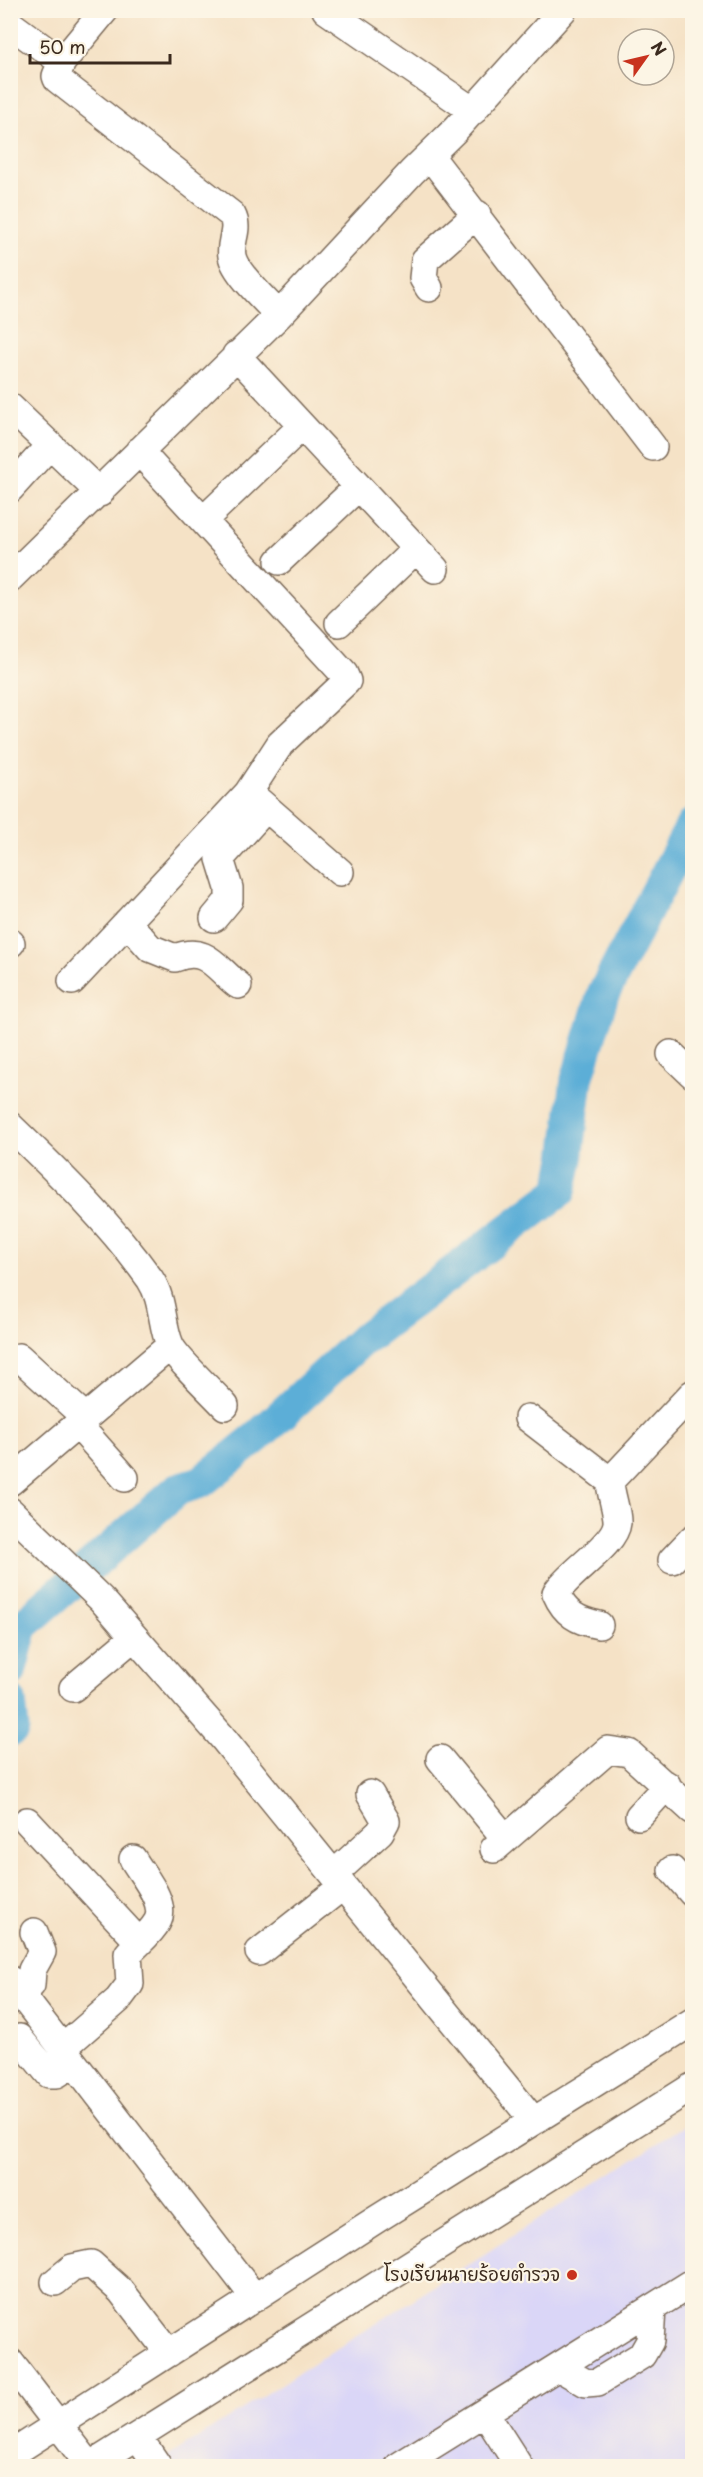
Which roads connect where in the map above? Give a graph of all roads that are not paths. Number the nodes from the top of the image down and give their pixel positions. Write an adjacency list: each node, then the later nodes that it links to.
1 (105, 10): 5 (street)
2 (326, 10): 6 (street)
3 (563, 10): 6 (street)
4 (10, 24): 5 (street)
5 (62, 62): 10 (street)
6 (473, 111): 7 (street)
7 (430, 156): 8 (street); 10 (street)
8 (477, 214): 9 (street); 15 (street)
9 (429, 288)
10 (279, 315): 11 (street)
11 (236, 355): 13 (street); 16 (street)
12 (10, 407): 14 (street)
13 (301, 427): 17 (street); 20 (street)
14 (50, 445): 18 (street); 19 (street)
15 (653, 447)
16 (139, 451): 19 (street); 26 (street)
17 (358, 487): 21 (street); 22 (street)
18 (10, 489)
19 (100, 493): 24 (street)
20 (214, 510)
21 (416, 549): 23 (street); 25 (street)
22 (279, 561)
23 (435, 569)
24 (10, 578)
25 (339, 622)
26 (257, 801): 27 (street); 28 (street); 29 (street)
27 (340, 872)
28 (214, 918)
29 (127, 922): 30 (street); 31 (street)
30 (72, 981)
31 (238, 985)
32 (671, 1054): 33 (street)
33 (693, 1074)
34 (10, 1126): 35 (street)
35 (170, 1346): 38 (street); 40 (street)
36 (20, 1357): 40 (street)
37 (693, 1394): 42 (street)
38 (225, 1406)
39 (528, 1418): 42 (street)
40 (82, 1421): 41 (street); 43 (street)
41 (125, 1478)
42 (609, 1481): 47 (street)
43 (10, 1482)
44 (10, 1511): 48 (street)
45 (693, 1539): 46 (street)
46 (672, 1560)
47 (599, 1626)
48 (134, 1636): 49 (street); 58 (street)
49 (73, 1688)
50 (440, 1759): 51 (street)
51 (667, 1785): 53 (street); 54 (street)
52 (370, 1794): 58 (street)
53 (693, 1810)
54 (639, 1816)
55 (27, 1821): 61 (street)
56 (133, 1859): 61 (street)
57 (672, 1870): 59 (street)
58 (339, 1880): 62 (street); 68 (street)
59 (693, 1893)
60 (34, 1932): 63 (street)
61 (139, 1942): 66 (street)
62 (259, 1952)
63 (16, 1987): 66 (street)
64 (693, 2022): 68 (street)
65 (19, 2038): 66 (street)
66 (69, 2055): 71 (street)
67 (693, 2087): 76 (street)
68 (533, 2120): 71 (street)
69 (54, 2282): 72 (street)
70 (693, 2283): 74 (street)
71 (255, 2298): 72 (street)
72 (169, 2353): 75 (street)
73 (10, 2362): 75 (street)
74 (484, 2413): 80 (street); 81 (street)
75 (58, 2424): 77 (street); 78 (street)
76 (139, 2438): 78 (street); 79 (street)
77 (10, 2455)
78 (90, 2466)
79 (158, 2466)
80 (399, 2466)
81 (519, 2466)

